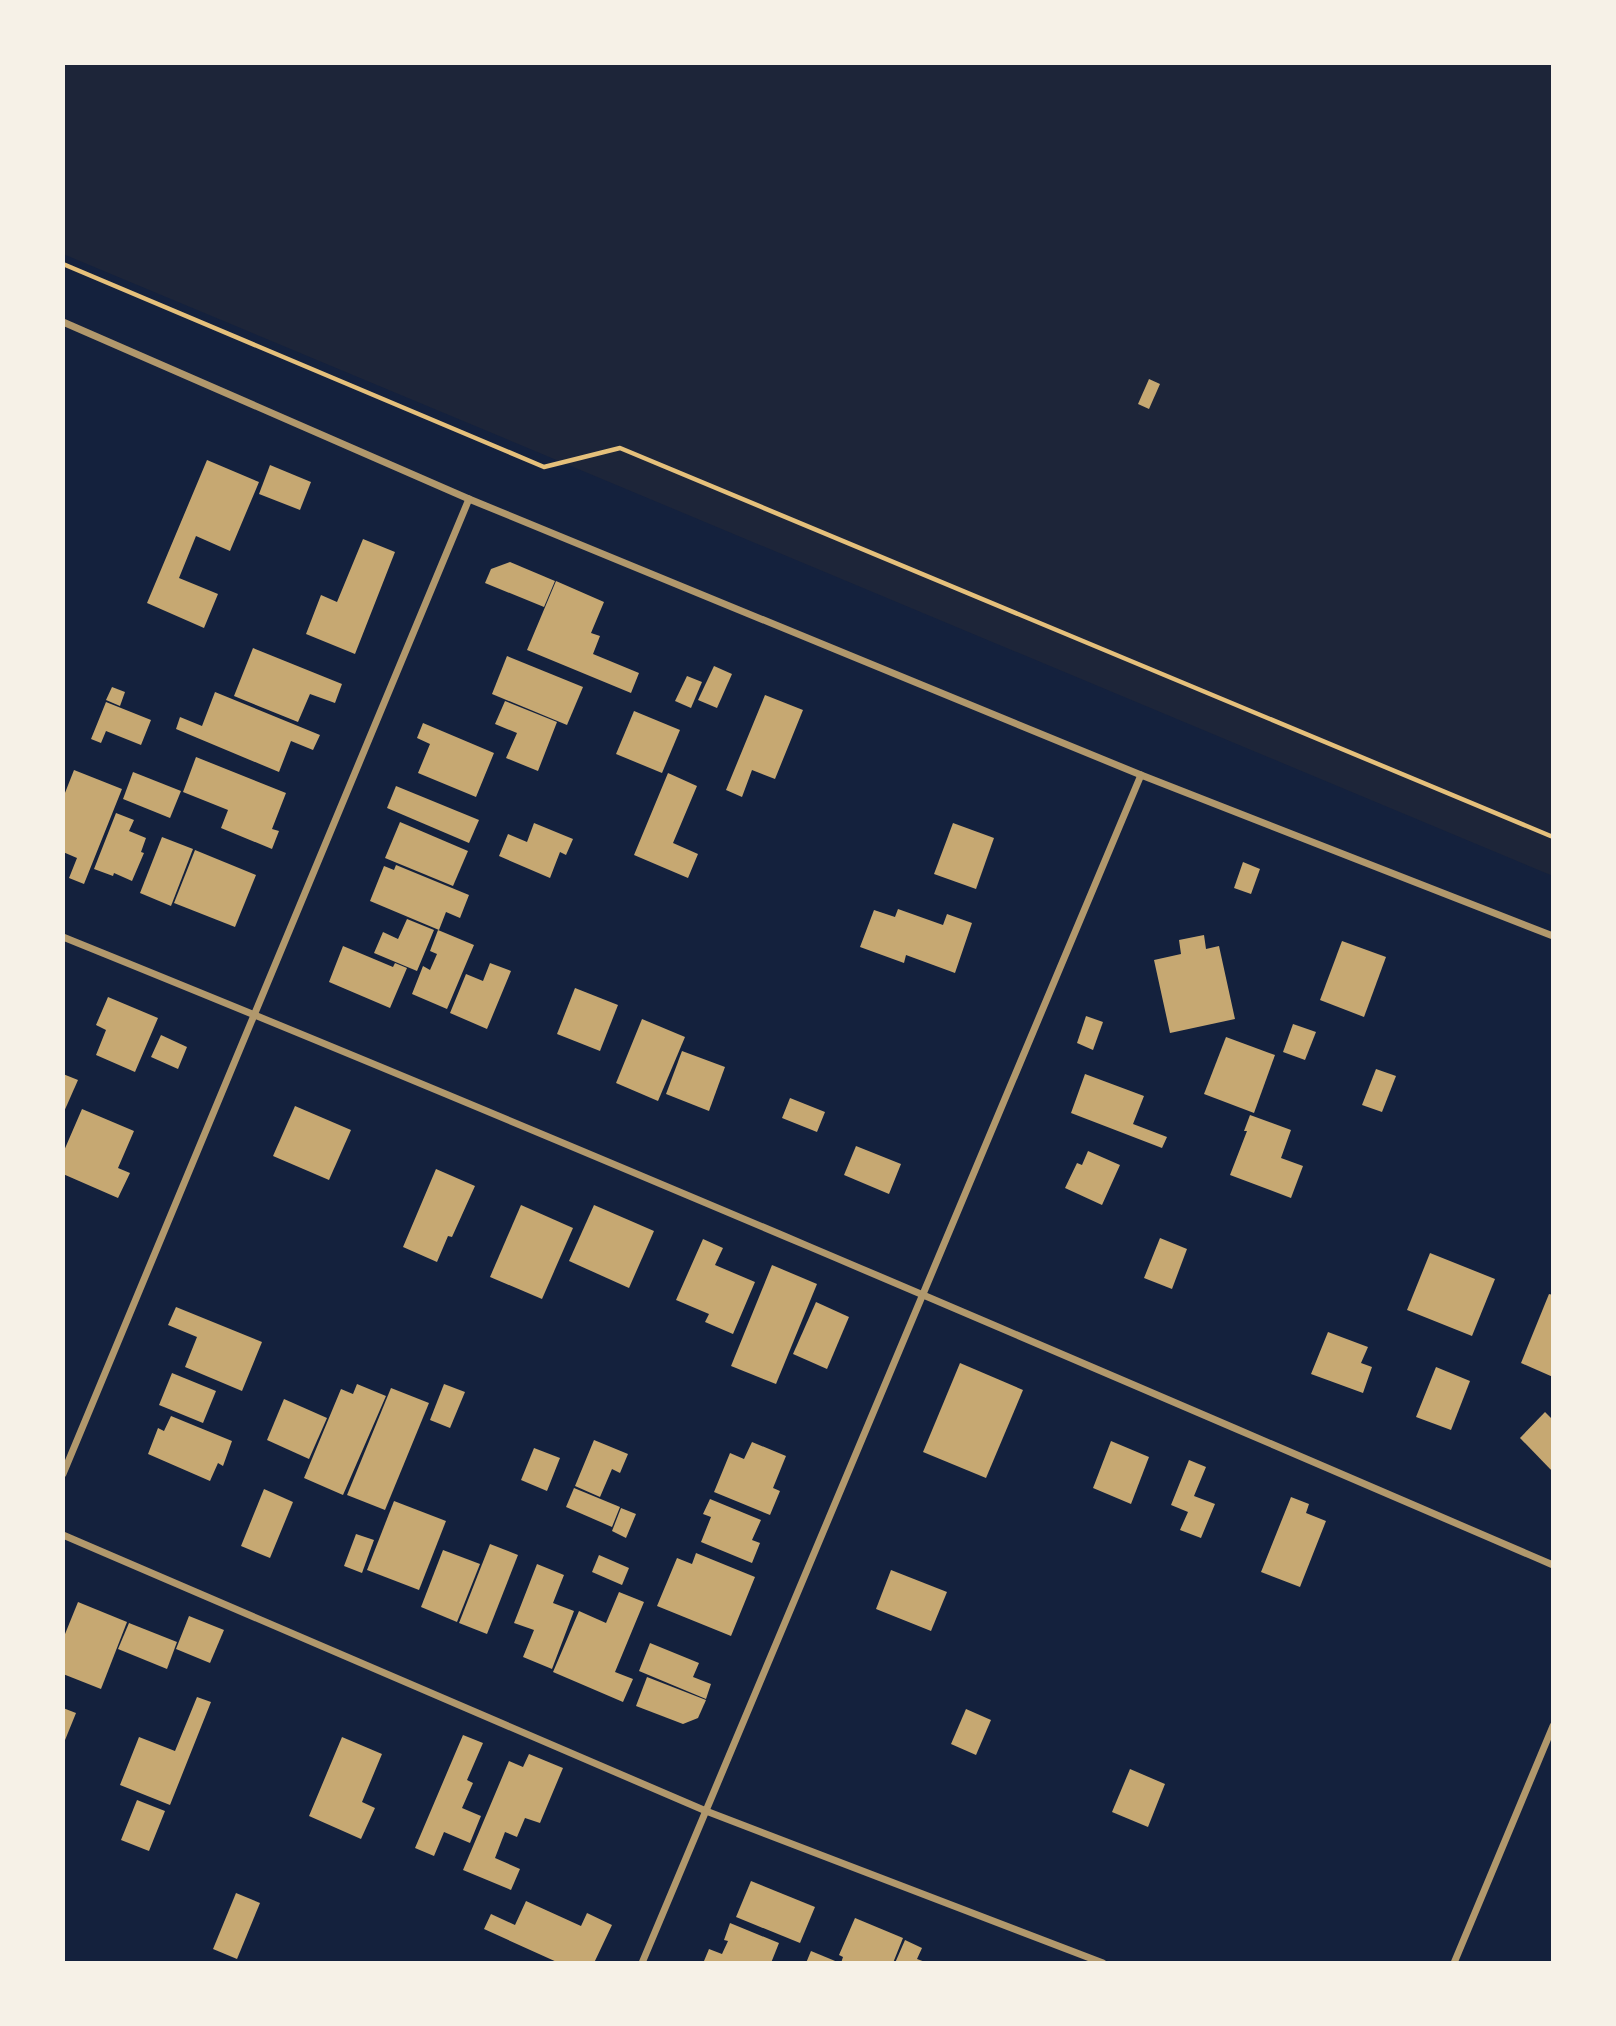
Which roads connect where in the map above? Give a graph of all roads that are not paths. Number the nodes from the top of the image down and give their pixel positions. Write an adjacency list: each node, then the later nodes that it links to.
1 (63, 322): 2 (street)
2 (469, 499): 3 (street); 6 (street)
3 (1141, 775): 4 (street); 7 (street)
4 (1553, 936)
5 (63, 937): 6 (street)
6 (254, 1014): 7 (street); 8 (street)
7 (923, 1294): 10 (street); 12 (street)
8 (63, 1474)
9 (63, 1535): 12 (street)
10 (1553, 1565)
11 (1553, 1726): 15 (street)
12 (706, 1811): 13 (street); 14 (street)
13 (642, 1963)
14 (1103, 1963)
15 (1454, 1963)

